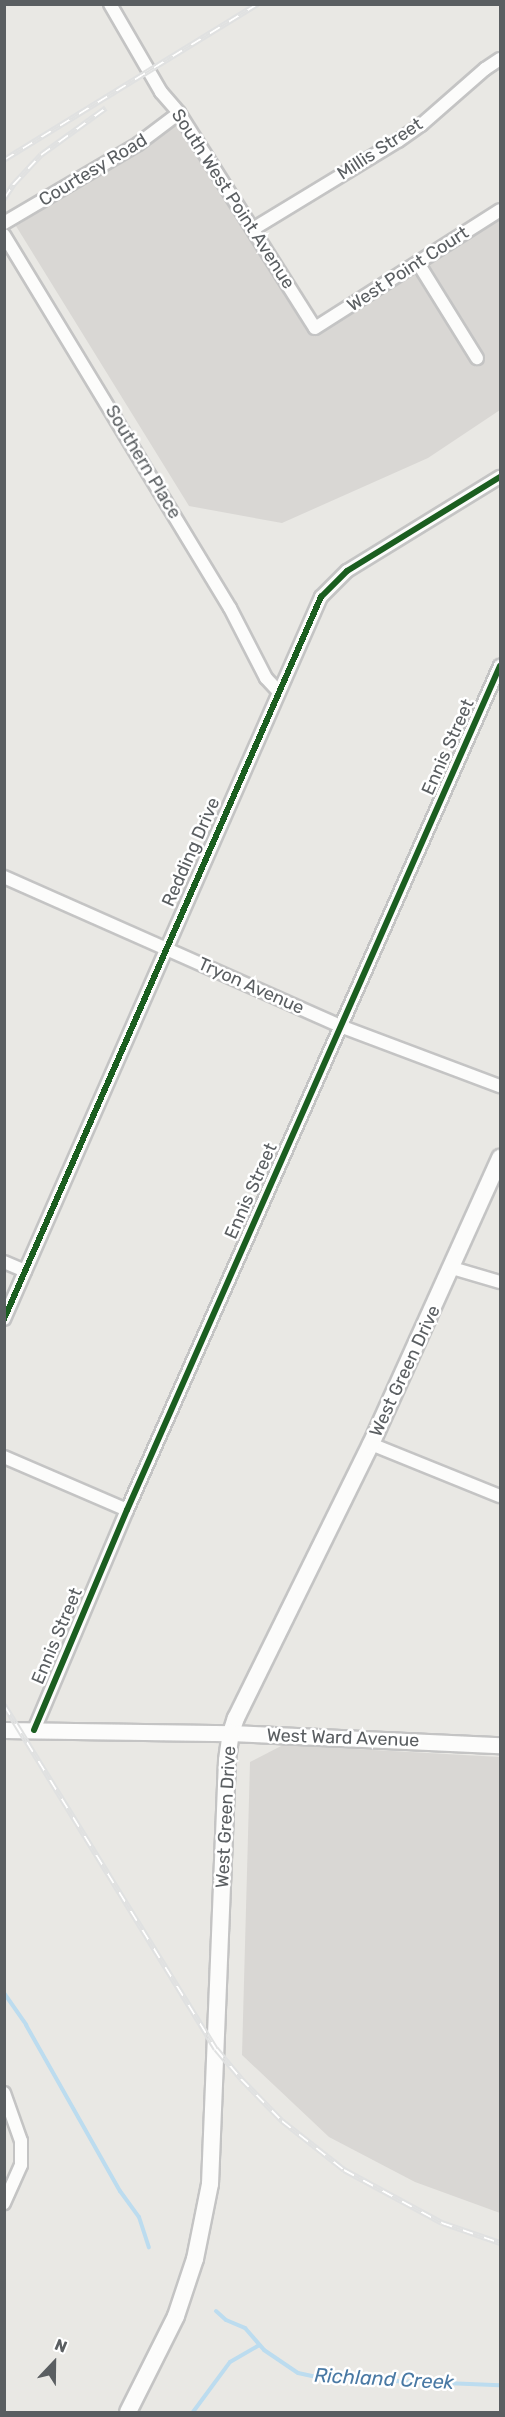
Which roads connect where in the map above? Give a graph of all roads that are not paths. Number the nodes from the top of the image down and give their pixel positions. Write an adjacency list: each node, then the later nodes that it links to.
1 (110, 4): 3 (street, South West Point Avenue)
2 (501, 59): 6 (street, Millis Street)
3 (179, 113): 5 (street, Courtesy Road); 6 (street, South West Point Avenue)
4 (501, 210): 8 (street, West Point Court)
5 (4, 223)
6 (253, 230): 9 (street, South West Point Avenue)
7 (4, 235): 13 (street, Southern Place)
8 (418, 263): 9 (street, West Point Court); 10 (street)
9 (315, 328)
10 (477, 358)
11 (501, 477): 13 (street, Redding Drive)
12 (501, 666): 16 (street, Ennis Street)
13 (278, 691): 15 (street, Redding Drive)
14 (4, 877): 15 (street, Tryon Avenue)
15 (165, 948): 16 (street, Tryon Avenue); 21 (street, Redding Drive)
16 (340, 1026): 17 (street, Tryon Avenue); 27 (street, Ennis Street)
17 (501, 1086)
18 (501, 1158): 20 (main road, West Green Drive)
19 (4, 1262): 21 (street)
20 (452, 1268): 22 (street); 24 (main road, West Green Drive)
21 (25, 1271): 23 (street, Redding Drive)
22 (501, 1282)
23 (4, 1318)
24 (371, 1444): 26 (street); 30 (main road, West Green Drive)
25 (4, 1457): 27 (street)
26 (501, 1496)
27 (127, 1510): 29 (street, Ennis Street)
28 (4, 1730): 29 (street, West Ward Avenue)
29 (34, 1730): 30 (street, West Ward Avenue)
30 (231, 1733): 31 (street, West Ward Avenue); 34 (main road, West Green Drive)
31 (501, 1744)
32 (4, 2093): 33 (street)
33 (4, 2203)
34 (128, 2412)

